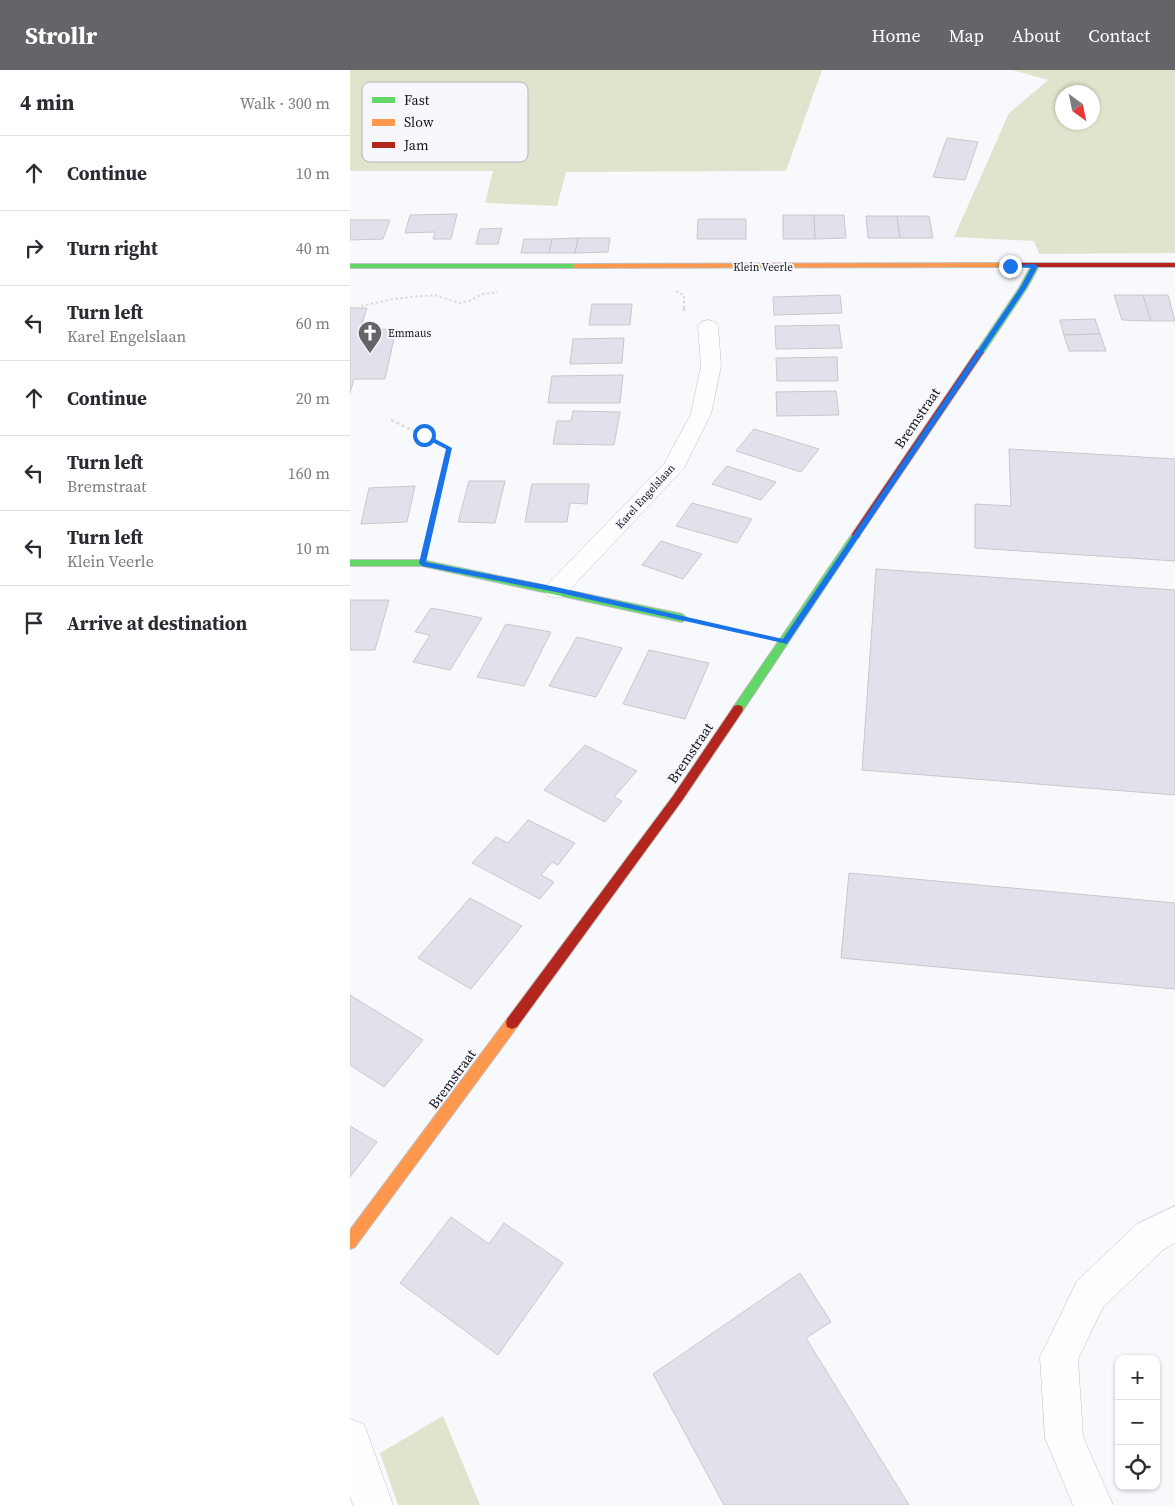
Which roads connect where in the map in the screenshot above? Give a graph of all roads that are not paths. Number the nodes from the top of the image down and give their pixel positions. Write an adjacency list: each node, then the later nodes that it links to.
1 (1175, 265): 3 (street, Klein Veerle)
2 (350, 266): 3 (street, Klein Veerle)
3 (1035, 266): 9 (street, Bremstraat)
4 (708, 326): 6 (street, Karel Engelslaan)
5 (350, 563): 6 (street)
6 (556, 590): 7 (street)
7 (682, 618)
8 (1175, 1224): 12 (street)
9 (350, 1242)
10 (350, 1438): 11 (street)
11 (373, 1505)
12 (1092, 1505)

